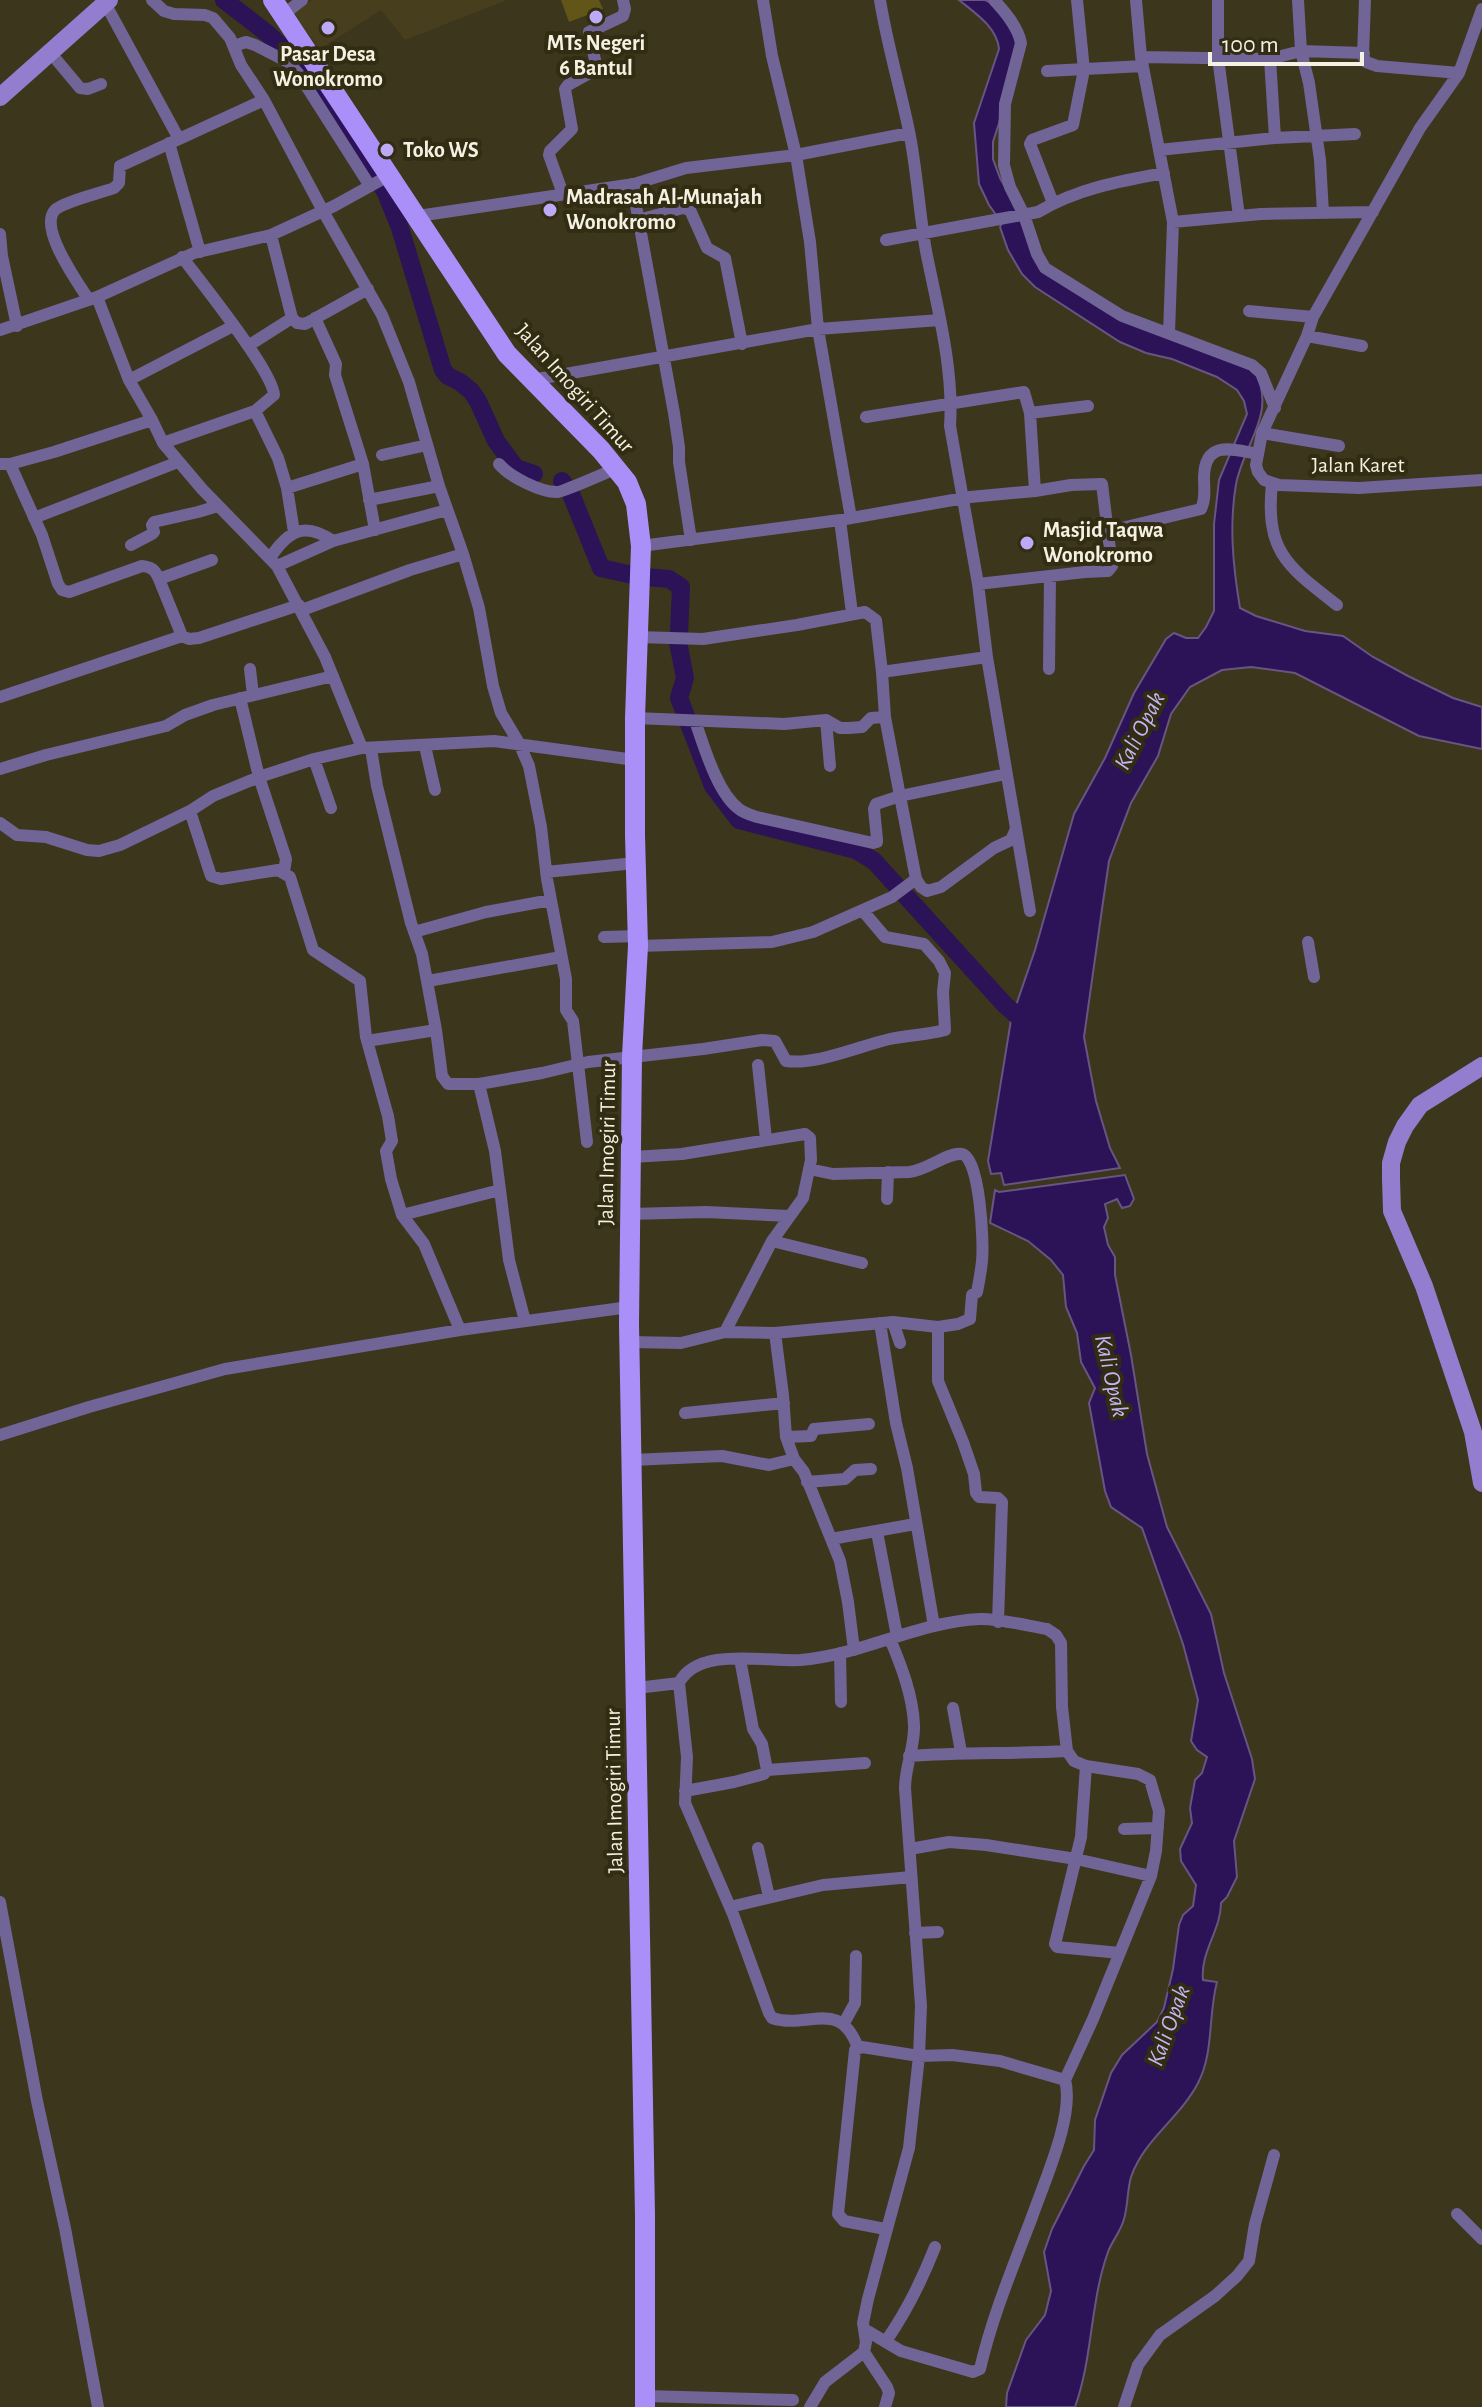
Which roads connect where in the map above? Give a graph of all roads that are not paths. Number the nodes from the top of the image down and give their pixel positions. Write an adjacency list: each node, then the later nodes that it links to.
1 (152, 0): 15 (street)
2 (302, 0): 13 (street)
3 (623, 0): 39 (street)
4 (763, 0): 35 (street)
5 (880, 0): 28 (street)
6 (994, 0): 44 (street)
7 (1077, 0): 22 (street)
8 (1136, 0): 21 (street)
9 (1218, 0): 19 (street)
10 (1298, 0): 17 (street)
11 (1365, 0): 18 (street)
12 (107, 2): 16 (street); 32 (street)
13 (278, 8): 37 (main road, Jalan Imogiri Timur)
14 (1482, 9): 24 (street)
15 (234, 46): 27 (street); 37 (street)
16 (49, 51): 25 (street); 26 (street)
17 (1301, 51): 18 (street); 20 (street); 30 (street)
18 (1364, 53): 24 (street)
19 (1218, 58): 20 (street); 21 (street); 33 (street)
20 (1270, 59): 31 (street)
21 (1142, 62): 22 (street); 34 (street)
22 (1084, 70): 23 (street); 40 (street)
23 (1047, 71)
24 (1459, 73): 42 (street)
25 (101, 84)
26 (0, 97)
27 (264, 100): 32 (street); 41 (street)
28 (909, 133): 35 (street); 49 (street)
29 (1355, 134): 30 (street)
30 (1317, 136): 31 (street); 43 (street)
31 (1275, 138): 33 (street)
32 (174, 141): 53 (street); 57 (street)
33 (1228, 142): 34 (street); 46 (street)
34 (1159, 150): 36 (street)
35 (796, 155): 38 (street); 65 (street)
36 (1164, 173): 40 (street); 48 (street)
37 (379, 181): 41 (street); 45 (main road, Jalan Imogiri Timur)
38 (632, 184): 39 (street); 47 (street)
39 (563, 194): 45 (street)
40 (1053, 203): 44 (street)
41 (323, 211): 51 (street); 56 (street)
42 (1373, 212): 43 (street); 59 (street)
43 (1323, 213): 46 (street)
44 (1020, 215): 49 (street); 67 (street)
45 (418, 216): 74 (main road, Jalan Imogiri Timur)
46 (1239, 216): 48 (street)
47 (638, 220): 69 (street); 72 (street)
48 (1173, 222): 67 (street)
49 (922, 231): 52 (street); 62 (street)
50 (0, 234): 55 (street)
51 (271, 235): 53 (street); 60 (street)
52 (886, 240)
53 (200, 252): 54 (street)
54 (182, 257): 57 (street); 64 (street)
55 (1, 260): 63 (street)
56 (368, 289): 61 (street); 84 (street)
57 (93, 299): 63 (street); 73 (street)
58 (1249, 311): 59 (street)
59 (1313, 317): 68 (street)
60 (292, 318): 61 (street); 70 (street)
61 (315, 318): 90 (street)
62 (940, 320): 65 (street); 75 (street)
63 (17, 326): 66 (street)
64 (233, 326): 70 (street); 73 (street)
65 (818, 329): 69 (street); 103 (street)
66 (0, 330)
67 (1169, 333): 77 (street)
68 (1307, 336): 71 (street); 77 (street)
69 (742, 344): 72 (street)
70 (248, 346): 78 (street)
71 (1362, 346)
72 (664, 356): 74 (street); 107 (street)
73 (129, 380): 81 (street)
74 (532, 380): 92 (main road, Jalan Imogiri Timur)
75 (952, 402): 79 (street); 80 (street); 98 (street)
76 (1088, 406): 79 (street)
77 (1275, 408): 82 (street)
78 (255, 411): 83 (street); 96 (street)
79 (1030, 413): 97 (street)
80 (866, 417)
81 (152, 420): 83 (street); 89 (street)
82 (1262, 433): 85 (street); 86 (street)
83 (163, 443): 88 (street)
84 (427, 445): 87 (street); 95 (street)
85 (1339, 446)
86 (1252, 453): 94 (street); 105 (street)
87 (382, 455)
88 (178, 462): 100 (street); 102 (street)
89 (5, 464): 102 (street)
90 (363, 464): 96 (street); 99 (street)
91 (499, 464): 92 (street)
92 (617, 468): 110 (main road, Jalan Imogiri Timur)
93 (1482, 480): 94 (street, Jalan Karet)
94 (1272, 483): 117 (street)
95 (439, 486): 99 (street); 101 (street)
96 (287, 488): 106 (street)
97 (1035, 491): 98 (street); 105 (street)
98 (963, 498): 103 (street); 116 (street)
99 (369, 500): 104 (street)
100 (218, 506): 109 (street); 113 (street)
101 (447, 510): 104 (street); 111 (street)
102 (34, 518): 115 (street)
103 (846, 519): 107 (street); 119 (street)
104 (375, 530): 108 (street)
105 (1109, 531): 114 (street)
106 (294, 532): 108 (street); 113 (street)
107 (691, 540): 110 (street)
108 (333, 541): 113 (street)
109 (131, 545)
110 (641, 546): 121 (main road, Jalan Imogiri Timur)
111 (463, 554): 118 (street); 134 (street)
112 (212, 560): 115 (street)
113 (273, 562): 118 (street)
114 (1050, 577): 116 (street); 124 (street)
115 (159, 579): 120 (street)
116 (978, 584): 122 (street)
117 (1337, 605)
118 (300, 607): 120 (street); 126 (street)
119 (852, 613): 121 (street); 125 (street)
120 (182, 636): 128 (street)
121 (638, 637): 131 (main road, Jalan Imogiri Timur)
122 (987, 657): 125 (street); 141 (street)
123 (250, 669): 127 (street)
124 (1049, 669)
125 (882, 672): 130 (street)
126 (333, 676): 127 (street); 136 (street)
127 (253, 695): 129 (street)
128 (0, 697)
129 (240, 698): 140 (street); 142 (street)
130 (885, 717): 132 (street); 144 (street)
131 (635, 718): 133 (street); 138 (main road, Jalan Imogiri Timur)
132 (826, 720): 133 (street); 139 (street)
133 (691, 721): 144 (street)
134 (519, 743): 135 (street); 138 (street); 151 (street)
135 (425, 746): 136 (street); 143 (street)
136 (367, 748): 137 (street); 156 (street)
137 (314, 759): 142 (street); 145 (street)
138 (635, 760): 149 (main road, Jalan Imogiri Timur)
139 (830, 766)
140 (0, 769)
141 (1006, 774): 144 (street); 148 (street)
142 (259, 777): 146 (street); 150 (street)
143 (435, 790)
144 (900, 796): 152 (street)
145 (331, 808)
146 (190, 811): 147 (street); 150 (street)
147 (0, 823)
148 (1016, 829): 152 (street); 155 (street)
149 (635, 863): 151 (street); 158 (main road, Jalan Imogiri Timur)
150 (284, 872): 164 (street)
151 (546, 872): 153 (street)
152 (913, 882): 154 (street)
153 (551, 900): 156 (street); 160 (street)
154 (863, 911): 158 (street); 165 (street)
155 (1030, 911)
156 (414, 932): 162 (street)
157 (604, 937): 158 (street)
158 (638, 941): 165 (main road, Jalan Imogiri Timur)
159 (1308, 942): 161 (street)
160 (561, 957): 162 (street); 166 (street)
161 (1314, 977)
162 (428, 981): 163 (street)
163 (436, 1030): 164 (street); 169 (street)
164 (367, 1041): 178 (street)
165 (632, 1056): 166 (street); 172 (main road, Jalan Imogiri Timur)
166 (578, 1064): 169 (street); 171 (street)
167 (758, 1065): 170 (street)
168 (1482, 1066): 194 (street)
169 (479, 1084): 175 (street)
170 (766, 1139): 172 (street); 173 (street)
171 (587, 1142)
172 (632, 1157): 177 (main road, Jalan Imogiri Timur)
173 (809, 1169): 174 (street); 179 (street)
174 (888, 1172): 176 (street); 185 (street)
175 (500, 1190): 178 (street); 183 (street)
176 (887, 1199)
177 (630, 1214): 179 (street); 182 (main road, Jalan Imogiri Timur)
178 (402, 1215): 186 (street)
179 (789, 1216): 180 (street)
180 (772, 1241): 181 (street); 187 (street)
181 (862, 1263)
182 (629, 1307): 183 (street); 189 (main road, Jalan Imogiri Timur)
183 (525, 1321): 186 (street)
184 (887, 1322): 185 (street); 188 (street); 190 (street); 202 (street)
185 (938, 1327): 205 (street)
186 (460, 1330): 195 (street)
187 (725, 1332): 188 (street); 189 (street)
188 (775, 1333): 191 (street)
189 (630, 1342): 198 (main road, Jalan Imogiri Timur)
190 (900, 1343)
191 (784, 1403): 192 (street); 196 (street)
192 (685, 1413)
193 (869, 1424): 196 (street)
194 (1478, 1431): 201 (street)
195 (0, 1435)
196 (786, 1437): 197 (street)
197 (794, 1459): 198 (street); 200 (street)
198 (632, 1460): 212 (main road, Jalan Imogiri Timur)
199 (871, 1469): 200 (street)
200 (807, 1482): 204 (street)
201 (1482, 1483)
202 (915, 1524): 203 (street); 206 (street)
203 (877, 1532): 204 (street); 207 (street)
204 (831, 1539): 208 (street)
205 (998, 1622): 206 (street); 215 (street)
206 (934, 1626): 207 (street)
207 (893, 1637): 208 (street); 217 (street)
208 (854, 1650): 209 (street)
209 (840, 1653): 210 (street); 213 (street)
210 (740, 1659): 211 (street); 220 (street)
211 (679, 1683): 212 (street); 221 (street)
212 (637, 1688): 249 (main road, Jalan Imogiri Timur)
213 (841, 1702)
214 (953, 1708): 216 (street)
215 (1067, 1751): 216 (street); 219 (street)
216 (961, 1752): 217 (street)
217 (909, 1756): 225 (street)
218 (865, 1763): 220 (street)
219 (1086, 1766): 222 (street); 226 (street)
220 (767, 1770): 221 (street)
221 (685, 1791): 231 (street)
222 (1158, 1828): 223 (street); 227 (street)
223 (1124, 1829)
224 (758, 1848): 229 (street)
225 (910, 1849): 226 (street); 228 (street)
226 (1076, 1859): 227 (street); 234 (street)
227 (1151, 1876): 234 (street)
228 (911, 1877): 229 (street); 233 (street)
229 (769, 1897): 231 (street)
230 (0, 1902): 250 (street)
231 (730, 1907): 236 (street)
232 (938, 1932): 233 (street)
233 (915, 1933): 238 (street)
234 (1120, 1953): 239 (street)
235 (856, 1956): 236 (street)
236 (844, 2023): 237 (street)
237 (858, 2048): 238 (street); 242 (street)
238 (919, 2056): 239 (street); 242 (street)
239 (1065, 2080): 246 (street)
240 (1274, 2155): 253 (street)
241 (1457, 2214): 243 (street)
242 (885, 2229): 245 (street)
243 (1482, 2239)
244 (935, 2247): 246 (street)
245 (864, 2329): 246 (street); 247 (street)
246 (884, 2340)
247 (864, 2352): 251 (street); 252 (street)
248 (793, 2400): 249 (street)
249 (645, 2402)
250 (98, 2407)
251 (810, 2407)
252 (885, 2407)
253 (1124, 2407)

